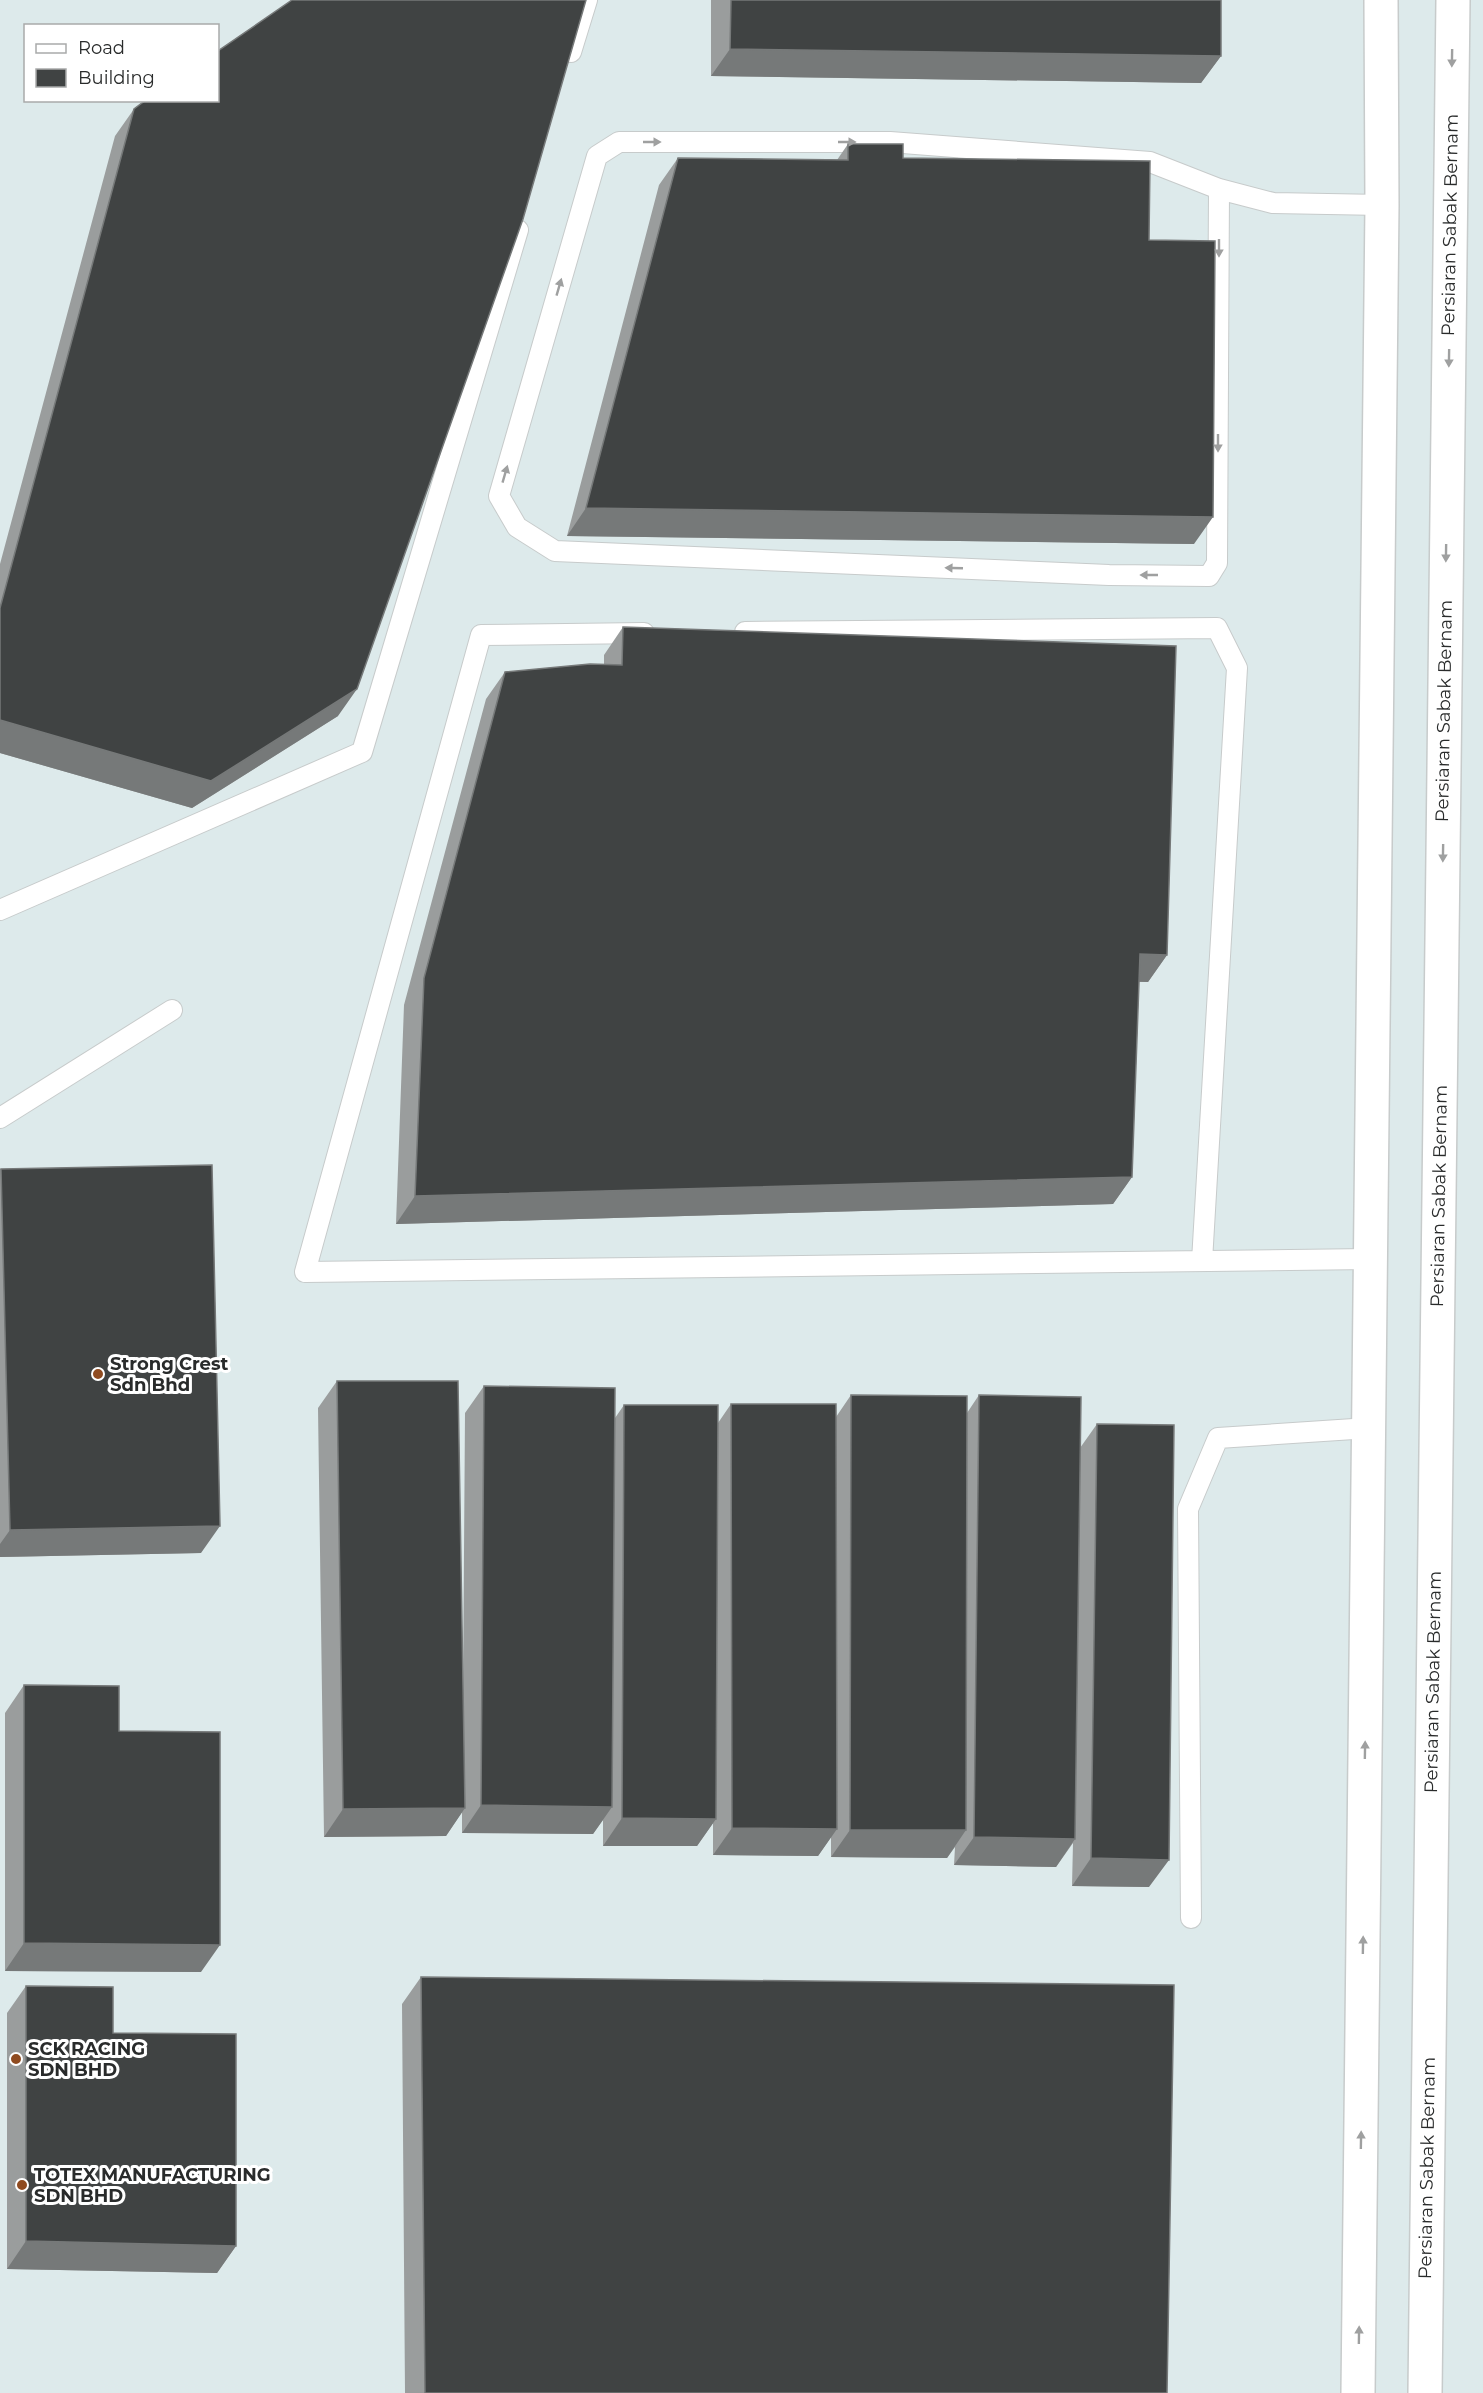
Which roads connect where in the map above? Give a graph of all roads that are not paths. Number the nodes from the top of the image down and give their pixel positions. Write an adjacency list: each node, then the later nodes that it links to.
1 (587, 0): 4 (lane)
2 (1381, 0): 6 (street)
3 (1453, 0): 18 (street, Persiaran Sabak Bernam, one-way to 18)
4 (566, 68)
5 (1219, 189): 5 (lane, one-way to 5); 6 (lane)
6 (1382, 205): 13 (street)
7 (522, 217): 10 (lane)
8 (659, 633): 14 (lane)
9 (730, 633): 14 (lane)
10 (0, 910)
11 (172, 1010): 12 (lane)
12 (0, 1118)
13 (1371, 1259): 14 (lane); 15 (street)
14 (1202, 1261)
15 (1369, 1428): 16 (lane); 17 (street, one-way to 15)
16 (1191, 1918)
17 (1358, 2393)
18 (1425, 2393)

